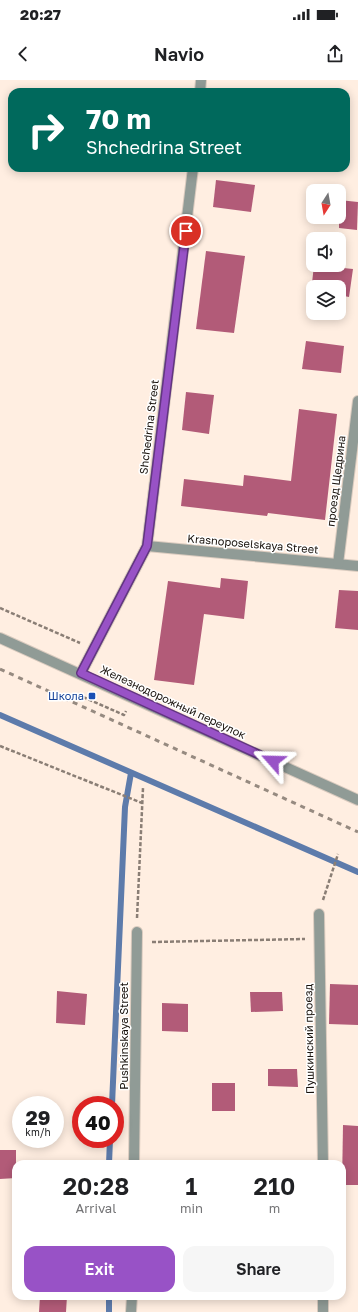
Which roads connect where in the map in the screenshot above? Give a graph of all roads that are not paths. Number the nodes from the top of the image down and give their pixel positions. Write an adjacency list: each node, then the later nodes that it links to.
1 (193, 172): 3 (street, Shchedrina Street)
2 (358, 401): 4 (street, проезд Щедрина)
3 (147, 546): 4 (street, Krasnoposelskaya Street); 7 (street, Shchedrina Street)
4 (338, 564): 5 (street, Krasnoposelskaya Street)
5 (358, 566)
6 (0, 638): 7 (street, Железнодорожный переулок)
7 (81, 673): 8 (street, Железнодорожный переулок)
8 (358, 800)
9 (319, 914): 12 (street, Пушкинский проезд)
10 (136, 938): 11 (street, Pushkinskaya Street)
11 (134, 1160)
12 (323, 1160)
13 (132, 1300): 15 (street)
14 (323, 1300): 16 (street)
15 (131, 1312)
16 (323, 1312)

